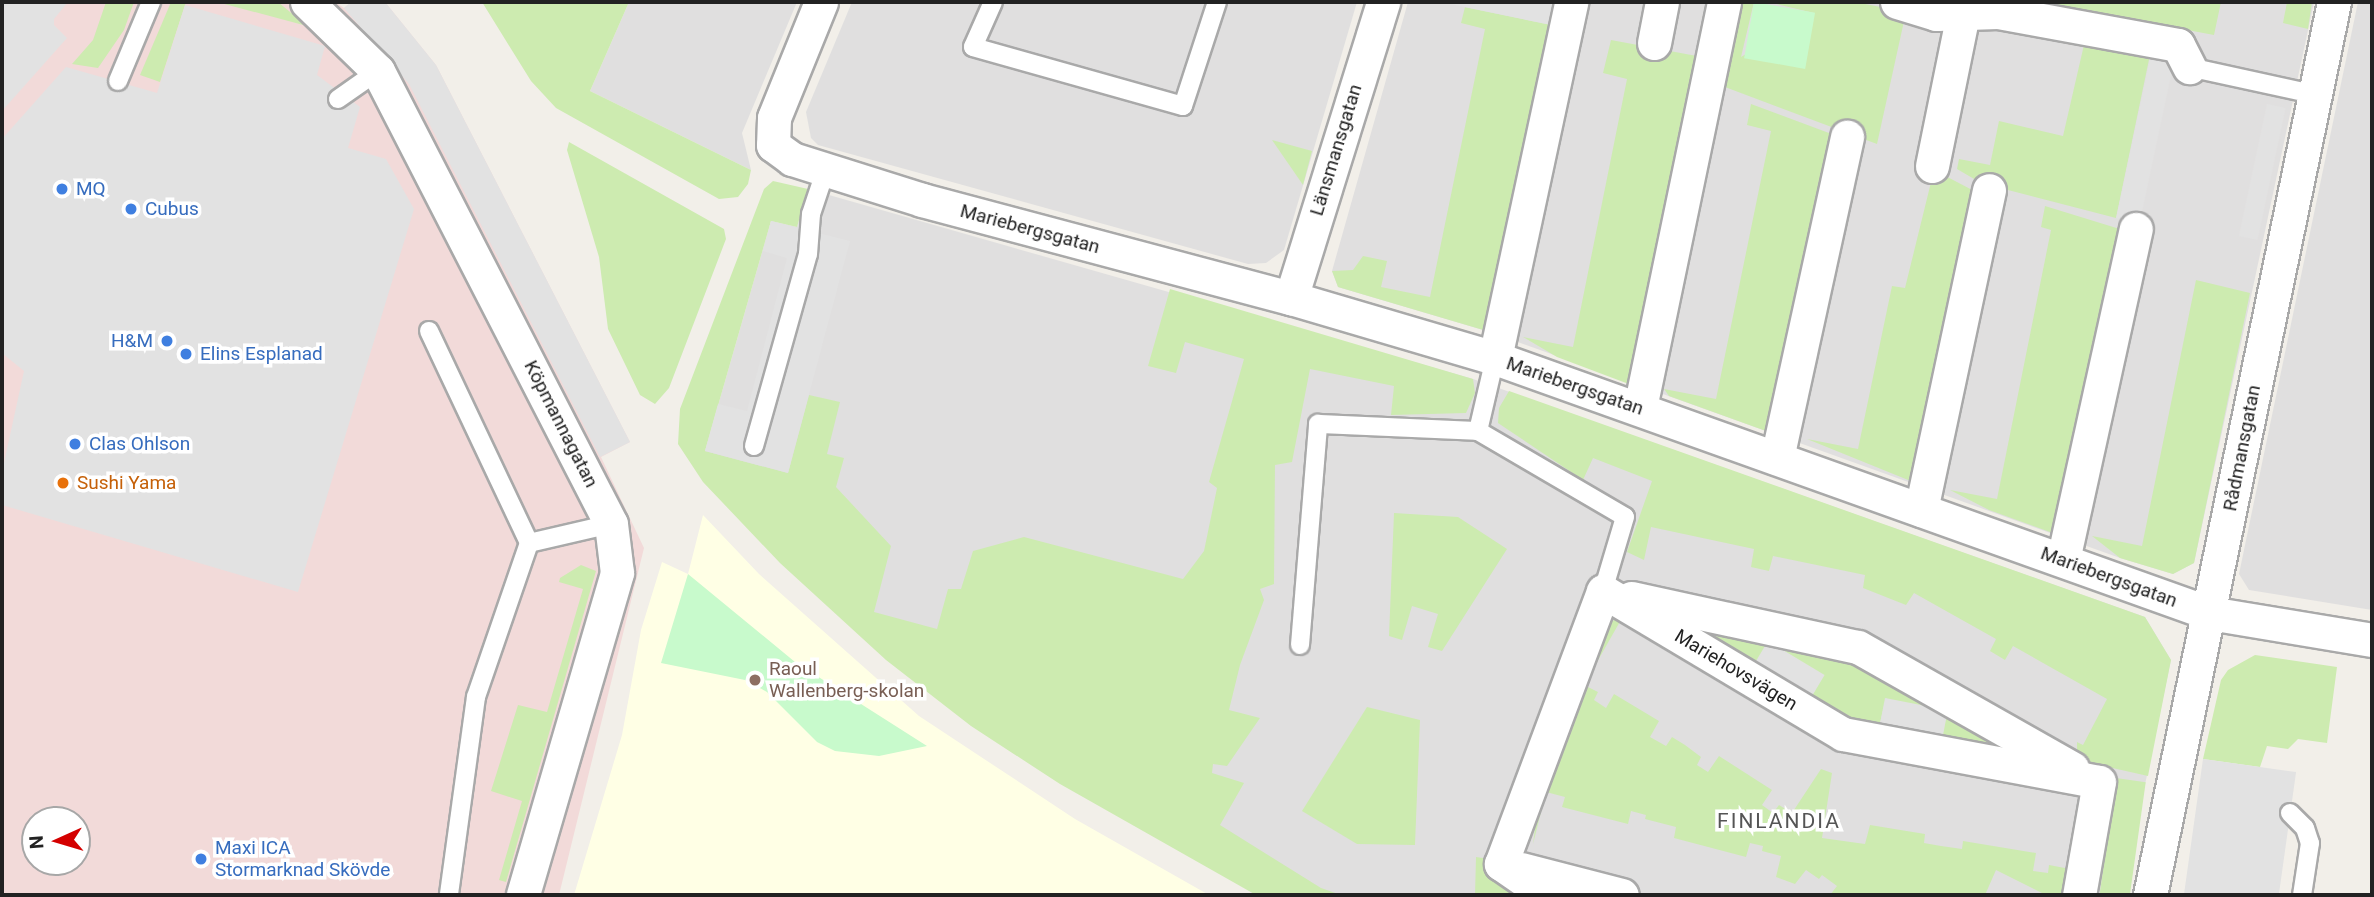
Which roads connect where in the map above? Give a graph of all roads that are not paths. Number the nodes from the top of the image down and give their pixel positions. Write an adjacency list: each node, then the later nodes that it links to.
1 (151, 2): 16 (lane)
2 (307, 2): 15 (street, Köpmannagatan)
3 (821, 2): 21 (street, Mariebergsgatan)
4 (993, 2): 5 (lane)
5 (1217, 2)
6 (1382, 2): 24 (street, Länsmansgatan)
7 (1572, 2): 26 (street)
8 (1662, 2): 13 (street)
9 (1724, 2): 27 (street)
10 (1897, 2): 12 (street)
11 (2334, 2): 17 (street, Rådmansgatan)
12 (1963, 13): 14 (street); 20 (street)
13 (1654, 43)
14 (2189, 67): 17 (lane)
15 (378, 71): 18 (lane); 32 (street, Köpmannagatan)
16 (118, 81)
17 (2314, 94): 36 (street, Rådmansgatan)
18 (338, 99)
19 (1847, 137): 30 (street)
20 (1932, 166)
21 (825, 172): 24 (street, Mariebergsgatan); 29 (lane)
22 (1989, 190): 31 (street)
23 (2136, 229): 34 (street)
24 (1291, 298): 26 (street, Mariebergsgatan)
25 (429, 331): 33 (lane)
26 (1495, 358): 27 (street, Mariebergsgatan); 28 (lane)
27 (1640, 408): 30 (street, Mariebergsgatan)
28 (1478, 431): 35 (lane); 38 (lane)
29 (754, 446)
30 (1777, 458): 31 (street, Mariebergsgatan)
31 (1920, 510): 34 (street, Mariebergsgatan)
32 (611, 524): 33 (lane); 43 (street, Köpmannagatan)
33 (529, 543): 42 (lane)
34 (2063, 560): 36 (street, Mariebergsgatan)
35 (1603, 592): 39 (street); 39 (street, Mariehovsvägen); 41 (street)
36 (2209, 613): 37 (street, Mariebergsgatan); 47 (street, Rådmansgatan)
37 (2372, 640)
38 (1300, 645)
39 (2099, 782): 46 (street)
40 (2290, 813): 48 (lane)
41 (1501, 864): 44 (street); 45 (street)
42 (449, 895)
43 (523, 895)
44 (1546, 895)
45 (1622, 895)
46 (2079, 895)
47 (2150, 895)
48 (2302, 895)

